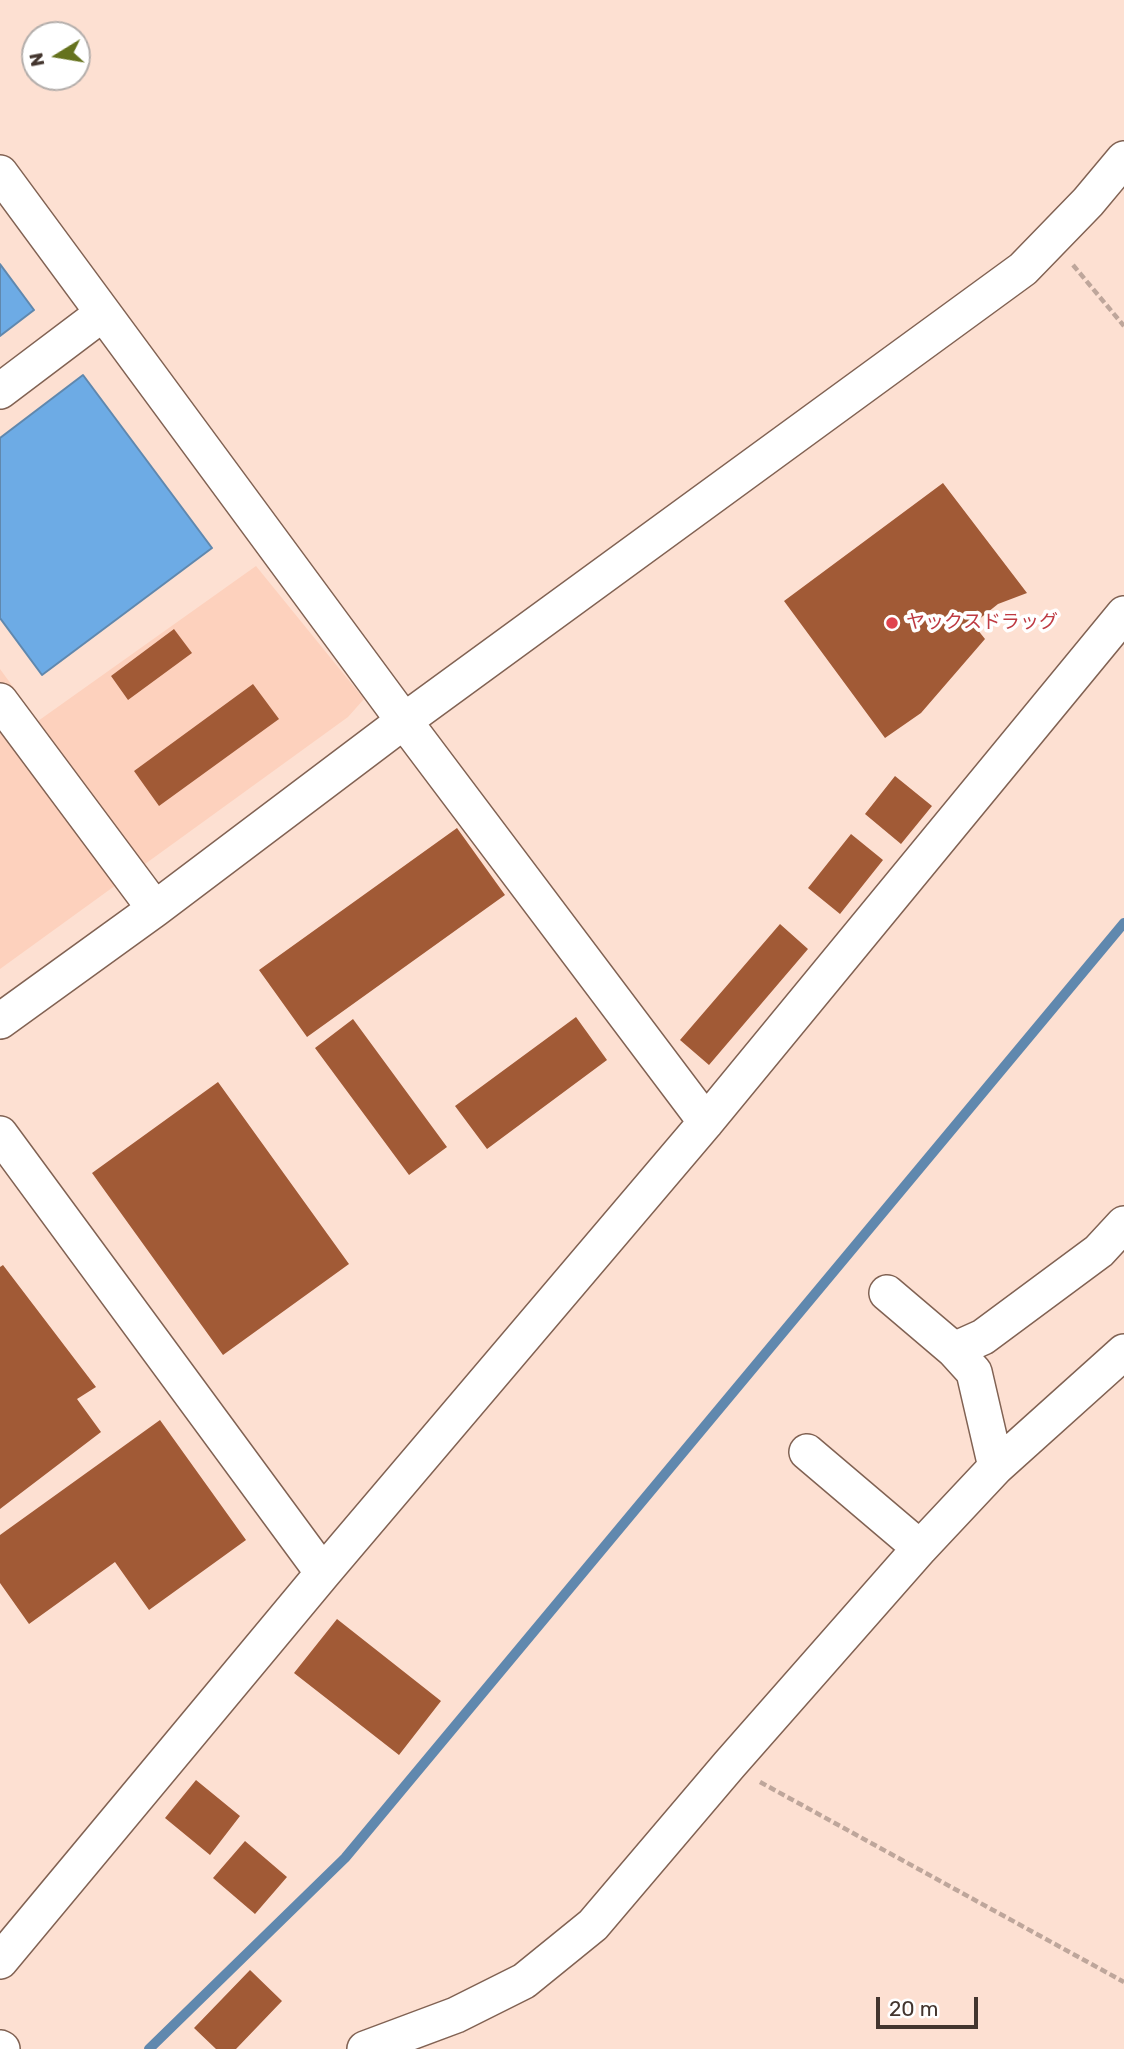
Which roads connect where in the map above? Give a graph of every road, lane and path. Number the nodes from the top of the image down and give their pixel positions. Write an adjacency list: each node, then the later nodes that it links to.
1 (1124, 159): 3 (street)
2 (0, 173): 4 (street)
3 (1051, 239): 5 (path); 9 (street)
4 (102, 314): 6 (street); 9 (street)
5 (1124, 326)
6 (0, 391)
7 (1124, 614): 12 (street)
8 (0, 701): 10 (street)
9 (404, 721): 10 (street); 12 (street)
10 (155, 909): 11 (street)
11 (0, 1021)
12 (706, 1122): 21 (street)
13 (0, 1134): 21 (street)
14 (1124, 1224): 16 (street)
15 (887, 1293): 16 (street)
16 (954, 1350): 19 (street)
17 (1124, 1352): 19 (street)
18 (807, 1452): 20 (street)
19 (996, 1467): 20 (street)
20 (920, 1548): 22 (street)
21 (323, 1573): 23 (street)
22 (729, 1765): 24 (path); 25 (street)
23 (0, 1961)
24 (1124, 1982)
25 (365, 2049)

